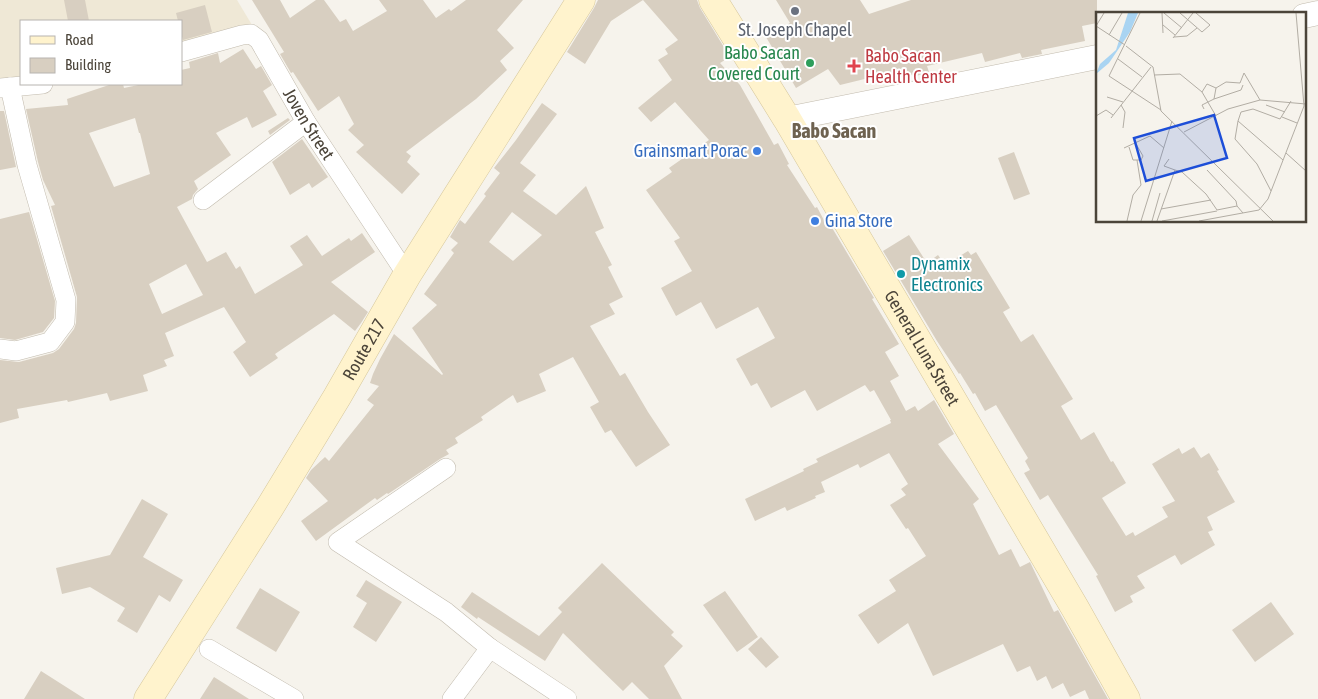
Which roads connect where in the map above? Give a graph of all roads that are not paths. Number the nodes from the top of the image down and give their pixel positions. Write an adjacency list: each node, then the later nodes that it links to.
1 (581, 0): 10 (main road, Route 217)
2 (713, 0): 7 (main road, General Luna Street)
3 (182, 52): 8 (street, Joven Street)
4 (1096, 57): 7 (street)
5 (34, 85): 6 (street)
6 (5, 88): 11 (street)
7 (787, 119): 19 (main road, General Luna Street)
8 (306, 122): 9 (street); 10 (street, Joven Street)
9 (203, 200)
10 (407, 275): 15 (main road, Route 217)
11 (0, 349)
12 (446, 468): 13 (street)
13 (490, 648): 17 (street); 18 (street)
14 (209, 649): 16 (street)
15 (148, 699)
16 (294, 699)
17 (452, 699)
18 (567, 699)
19 (1126, 699)

